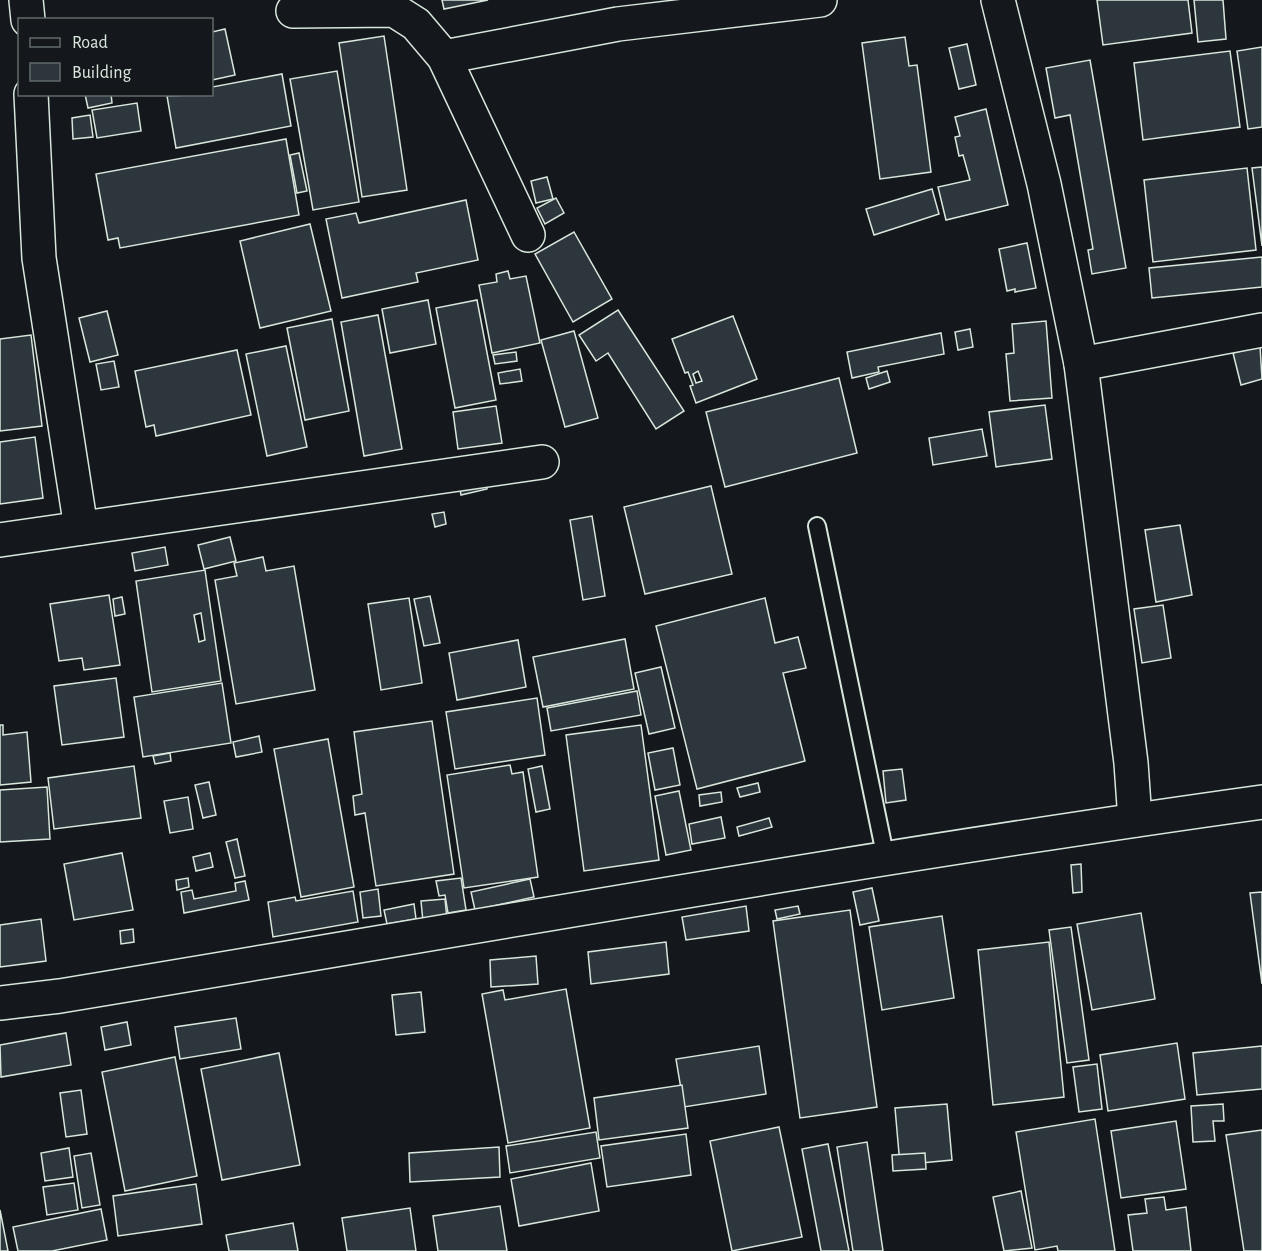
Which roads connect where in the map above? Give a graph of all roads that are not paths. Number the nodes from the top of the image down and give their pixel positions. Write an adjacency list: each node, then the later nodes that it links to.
1 (26, 0): 5 (street)
2 (820, 0): 6 (street)
3 (998, 0): 10 (street)
4 (293, 11): 6 (street)
5 (28, 18)
6 (444, 57): 8 (street)
7 (31, 96): 13 (street)
8 (528, 235)
9 (1262, 330): 10 (street)
10 (1081, 364): 16 (street)
11 (542, 462): 13 (street)
12 (817, 526): 17 (lane)
13 (81, 528): 14 (street)
14 (0, 540)
15 (1262, 802): 16 (street)
16 (1135, 820): 17 (street)
17 (886, 859): 18 (street)
18 (0, 1004)

